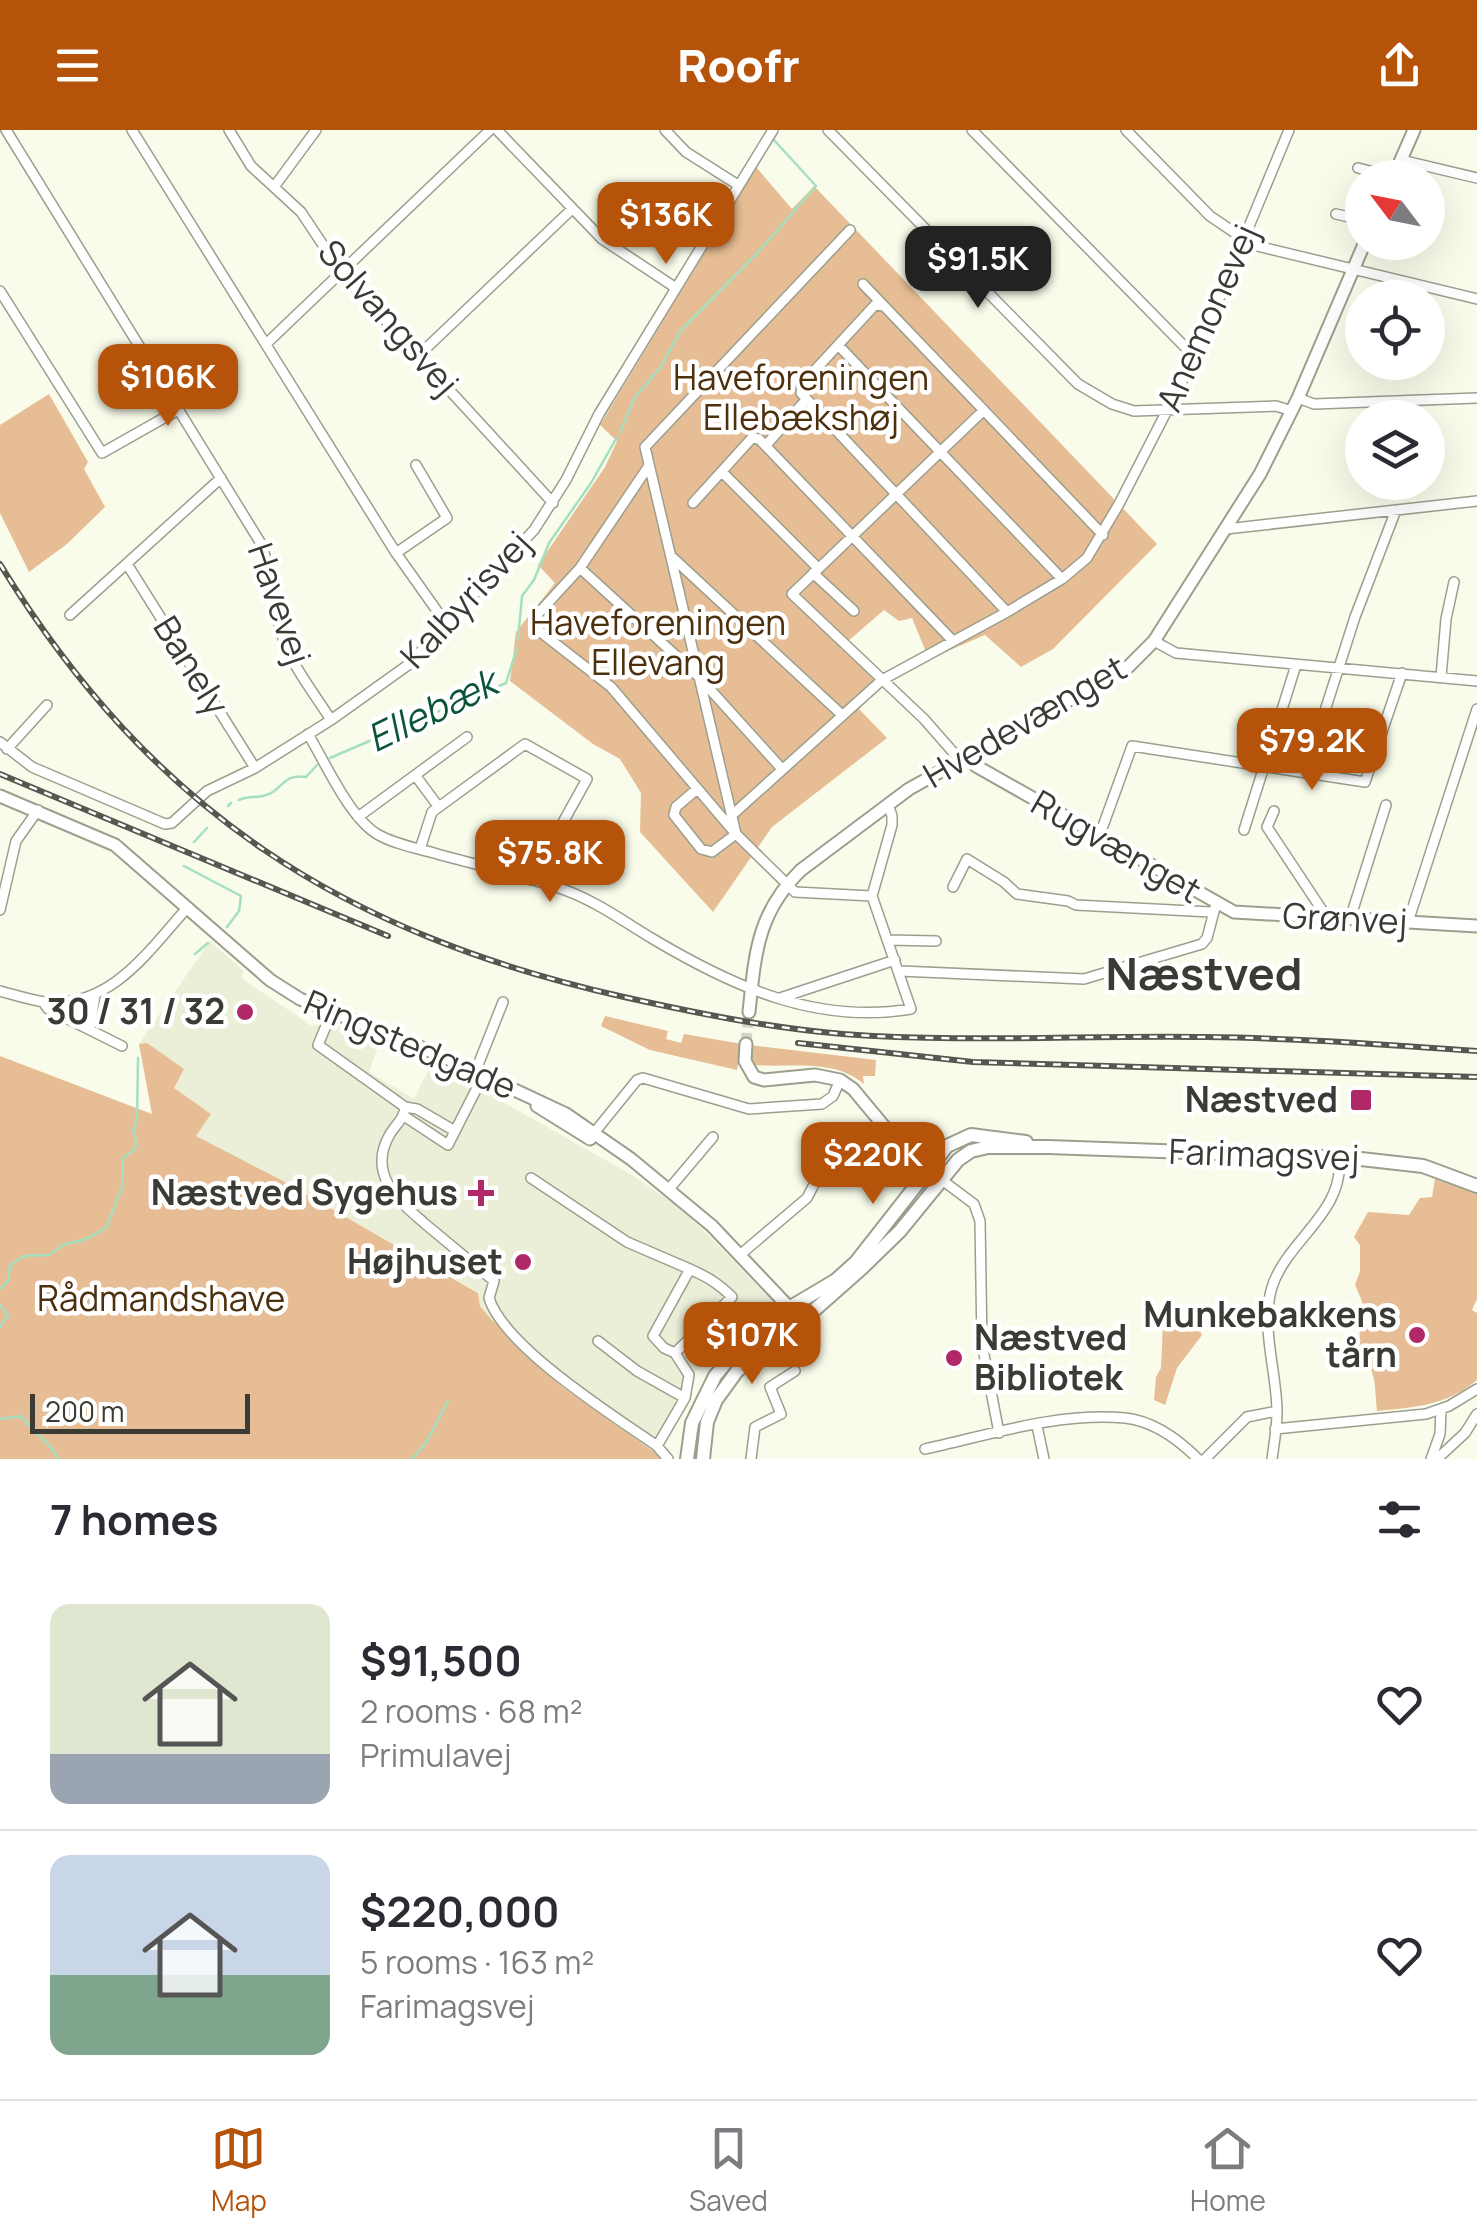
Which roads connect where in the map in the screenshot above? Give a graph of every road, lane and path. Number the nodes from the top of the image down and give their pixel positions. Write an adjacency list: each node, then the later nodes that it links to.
1 (6, 130): 40 (street, Havevej)
2 (132, 130): 33 (street)
3 (229, 130): 19 (street, Solvangsvej)
4 (316, 130): 19 (street)
5 (493, 130): 20 (street); 27 (street)
6 (664, 130): 18 (street)
7 (756, 130): 14 (street)
8 (773, 130): 14 (street, Kalbyrisvej)
9 (828, 130): 42 (street)
10 (972, 130): 35 (street)
11 (1126, 130): 24 (street)
12 (1289, 130): 24 (street, Anemonevej)
13 (1414, 130): 15 (street)
14 (766, 140): 18 (street, Kalbyrisvej)
15 (1401, 160)
16 (1445, 170): 17 (street)
17 (1477, 178)
18 (738, 185): 29 (street, Kalbyrisvej)
19 (274, 187): 27 (street, Solvangsvej)
20 (572, 208): 29 (street); 36 (street)
21 (1336, 214): 22 (street)
22 (1345, 216)
23 (850, 230): 47 (street)
24 (1243, 240): 26 (street); 35 (street, Anemonevej)
25 (1358, 260): 26 (street, Hvedevænget)
26 (1353, 271): 31 (street); 37 (street, Hvedevænget)
27 (341, 272): 33 (street); 36 (street, Solvangsvej)
28 (863, 284): 32 (street)
29 (676, 288): 52 (street, Kalbyrisvej)
30 (0, 292): 40 (street)
31 (1477, 299)
32 (884, 306): 34 (street); 41 (street)
33 (266, 344): 58 (street)
34 (838, 345): 39 (street); 45 (street)
35 (1196, 354): 42 (street, Anemonevej)
36 (418, 356): 52 (street, Solvangsvej)
37 (1298, 398): 38 (street); 43 (street, Hvedevænget)
38 (1477, 398)
39 (806, 400): 44 (street); 50 (street)
40 (178, 410): 49 (street, Havevej)
41 (984, 410): 45 (street); 56 (street)
42 (1168, 410): 43 (street); 56 (street, Anemonevej)
43 (1292, 412): 55 (street, Hvedevænget)
44 (767, 444): 48 (street); 57 (street)
45 (940, 452): 50 (street); 63 (street)
46 (416, 465): 58 (street)
47 (648, 468): 59 (street); 61 (street)
48 (722, 472): 53 (street); 62 (street)
49 (222, 478): 60 (street); 81 (street, Havevej)
50 (896, 494): 57 (street); 66 (street)
51 (1477, 501): 54 (street)
52 (553, 503): 68 (street, Kalbyrisvej)
53 (693, 503)
54 (1396, 510): 55 (street); 72 (street)
55 (1226, 530): 70 (street, Hvedevænget)
56 (1103, 534): 63 (street, Anemonevej)
57 (853, 535): 62 (street); 69 (street)
58 (396, 553): 68 (street)
59 (670, 555): 74 (street); 80 (street)
60 (127, 564): 67 (street); 88 (street, Banely)
61 (580, 568): 74 (street); 91 (street)
62 (816, 570): 65 (street); 76 (street)
63 (1062, 579): 66 (street, Anemonevej)
64 (1454, 582): 75 (street)
65 (854, 611)
66 (1008, 612): 69 (street, Anemonevej)
67 (70, 615)
68 (447, 625): 81 (street, Kalbyrisvej)
69 (953, 641): 76 (street, Anemonevej)
70 (1154, 641): 71 (street); 86 (street, Hvedevænget)
71 (1296, 665): 72 (street); 87 (street)
72 (1338, 668): 73 (street); 85 (street)
73 (1402, 674): 75 (street); 87 (street)
74 (698, 675): 89 (street); 98 (street)
75 (1440, 677): 77 (street)
76 (882, 680): 80 (street, Anemonevej); 86 (street)
77 (1477, 680)
78 (47, 705): 84 (street)
79 (1477, 709): 113 (street)
80 (841, 714): 89 (street, Anemonevej)
81 (331, 720): 82 (street, Kalbyrisvej)
82 (308, 734): 88 (street, Kalbyrisvej); 99 (street)
83 (467, 736): 90 (street)
84 (4, 746): 88 (street, Kalbyrisvej)
85 (1312, 751)
86 (964, 758): 93 (street, Hvedevænget); 102 (street, Rugvænget)
87 (1266, 766): 100 (street); 102 (street)
88 (255, 768)
89 (782, 769): 98 (street, Anemonevej)
90 (415, 774): 95 (street); 99 (street)
91 (697, 789): 101 (street); 101 (street)
92 (0, 796): 96 (street, Ringstedgade)
93 (888, 804): 105 (street, Hvedevænget); 107 (street)
94 (1386, 805): 112 (street)
95 (438, 806): 103 (street); 104 (street)
96 (38, 810): 108 (street, Ringstedgade); 110 (street)
97 (1274, 811): 111 (street)
98 (731, 816): 101 (street)
99 (358, 817): 103 (street)
100 (1244, 830)
101 (736, 834): 105 (street)
102 (1100, 837): 109 (street, Rugvænget)
103 (420, 849): 104 (street)
104 (531, 880): 119 (street)
105 (786, 885): 107 (street); 119 (street, Hvedevænget)
106 (953, 887): 109 (street, Rugvænget)
107 (872, 896): 115 (street)
108 (188, 907): 121 (street); 126 (street, Ringstedgade)
109 (1213, 908): 111 (street, Grønvej); 118 (street)
110 (0, 910)
111 (1323, 918): 112 (street, Grønvej)
112 (1350, 919): 113 (street, Grønvej)
113 (1408, 922): 114 (street, Grønvej)
114 (1477, 926)
115 (888, 940): 116 (street); 117 (street)
116 (936, 941)
117 (895, 960): 118 (street); 122 (street)
118 (900, 972): 122 (street)
119 (752, 990): 122 (street); 125 (street, Hvedevænget)
120 (0, 991): 123 (street)
121 (95, 995): 123 (street); 127 (street)
122 (780, 998)
123 (43, 1002): 127 (street)
124 (503, 1002): 130 (street)
125 (749, 1012)
126 (331, 1014): 130 (street, Ringstedgade); 133 (street)
127 (90, 1030): 129 (street)
128 (746, 1044): 131 (street)
129 (122, 1046)
130 (480, 1072): 132 (street, Ringstedgade); 134 (street)
131 (840, 1080): 135 (street); 140 (street)
132 (511, 1088): 135 (street, Ringstedgade); 142 (street)
133 (405, 1111): 134 (street); 134 (street); 165 (street)
134 (455, 1131)
135 (594, 1134): 142 (street, Ringstedgade)
136 (713, 1137): 146 (street)
137 (1009, 1138): 138 (main road, Farimagsvej); 140 (main road, Farimagsvej); 144 (main road)
138 (1048, 1147): 139 (main road, Farimagsvej); 144 (main road, Farimagsvej)
139 (1339, 1158): 145 (main road, Farimagsvej); 158 (street)
140 (928, 1169): 144 (street); 147 (main road); 150 (main road, Farimagsvej)
141 (821, 1171): 148 (street)
142 (649, 1174): 146 (street, Ringstedgade)
143 (531, 1178): 149 (street)
144 (942, 1180): 147 (main road, Farimagsvej); 162 (street)
145 (1477, 1186)
146 (669, 1188): 148 (street, Ringstedgade)
147 (880, 1248): 151 (main road, Farimagsvej)
148 (742, 1254): 150 (street, Ringstedgade)
149 (690, 1269): 153 (street); 153 (street)
150 (790, 1308): 151 (street, Ringstedgade); 168 (main road, Farimagsvej)
151 (802, 1322): 169 (main road, Farimagsvej)
152 (598, 1341): 156 (street)
153 (675, 1353): 156 (street)
154 (795, 1371): 170 (street)
155 (1477, 1389): 157 (street)
156 (685, 1398): 165 (street)
157 (1441, 1410): 161 (street); 174 (street)
158 (1277, 1411): 161 (street); 172 (street)
159 (1477, 1414): 163 (street)
160 (1037, 1426): 162 (street); 171 (street); 172 (street)
161 (1276, 1429): 173 (street)
162 (998, 1433): 166 (street)
163 (1465, 1433): 164 (street); 174 (street)
164 (1477, 1436)
165 (657, 1446): 167 (street)
166 (924, 1449)
167 (668, 1459)
168 (688, 1459)
169 (703, 1459)
170 (751, 1459)
171 (1044, 1459)
172 (1202, 1459)
173 (1272, 1459)
174 (1434, 1459)

